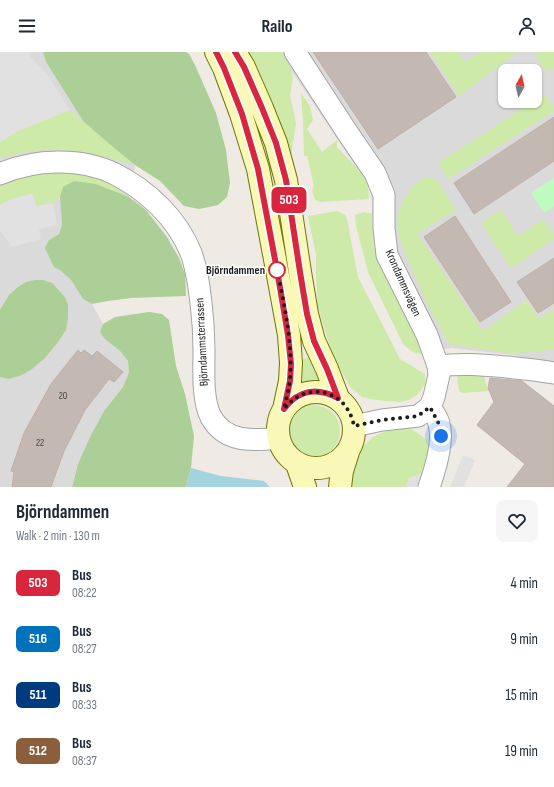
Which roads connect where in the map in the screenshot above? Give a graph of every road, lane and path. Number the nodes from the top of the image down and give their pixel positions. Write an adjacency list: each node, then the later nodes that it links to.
1 (216, 52): 9 (street)
2 (235, 52): 7 (street)
3 (296, 52): 5 (street, Krondammsvägen)
4 (0, 174): 11 (street, Björndammsterrassen)
5 (438, 366): 6 (street); 8 (street, Krondammsvägen)
6 (554, 374)
7 (338, 398): 9 (street); 10 (street)
8 (430, 407): 10 (street); 16 (street)
9 (284, 409): 11 (street)
10 (354, 426): 12 (street)
11 (278, 438): 13 (street)
12 (348, 452): 13 (street); 15 (street)
13 (297, 464): 14 (street)
14 (306, 487)
15 (340, 487)
16 (429, 487)

